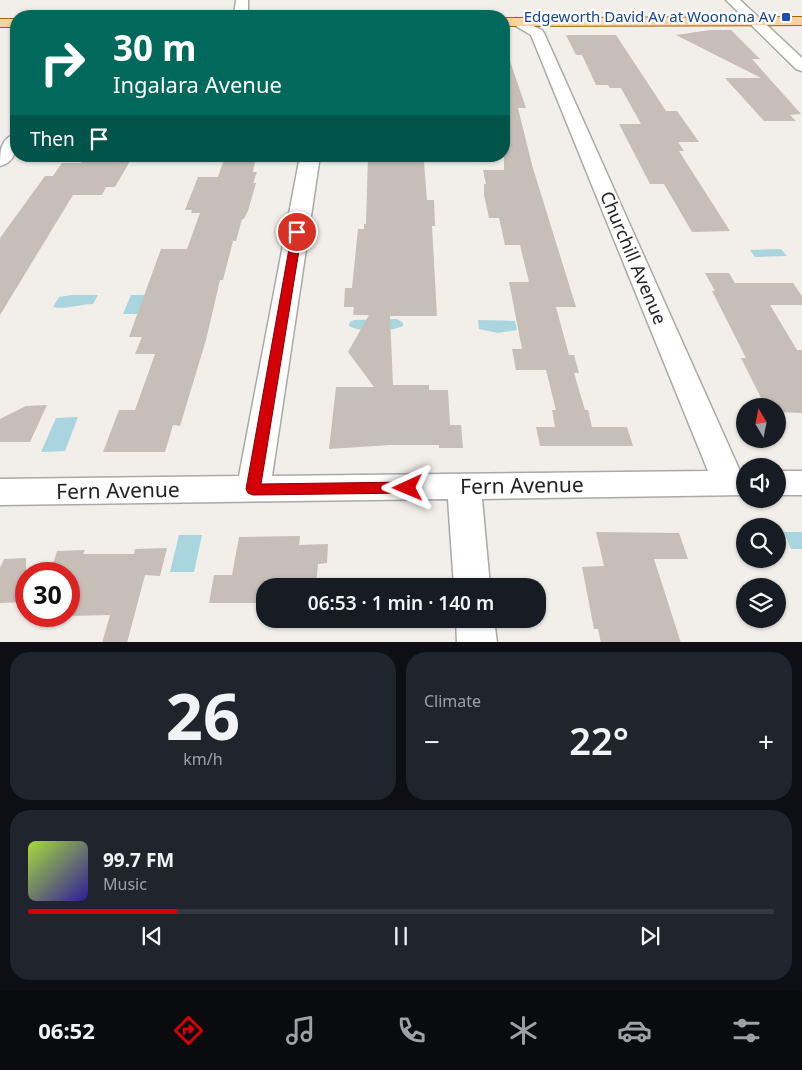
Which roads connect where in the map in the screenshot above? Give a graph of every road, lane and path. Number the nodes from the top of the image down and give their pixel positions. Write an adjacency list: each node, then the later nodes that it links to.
1 (732, 0): 2 (street)
2 (749, 16): 3 (main road); 5 (main road); 6 (street)
3 (802, 21)
4 (510, 22): 5 (main road)
5 (542, 27): 10 (street, Churchill Avenue)
6 (802, 66)
7 (10, 148): 8 (street)
8 (0, 160)
9 (309, 162): 15 (street)
10 (736, 481)
11 (736, 483): 14 (street, Fern Avenue)
12 (786, 483): 13 (street)
13 (802, 483)
14 (464, 487): 15 (street, Fern Avenue); 17 (street)
15 (253, 489): 16 (street, Fern Avenue)
16 (0, 492)
17 (471, 578)
18 (476, 628): 19 (street)
19 (477, 642)

